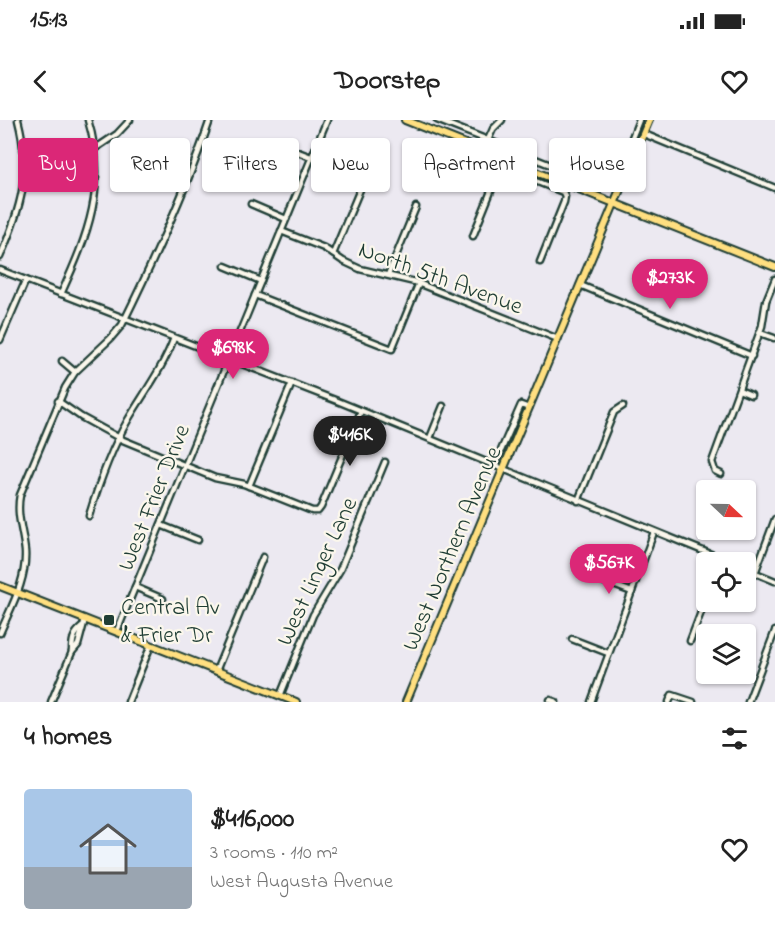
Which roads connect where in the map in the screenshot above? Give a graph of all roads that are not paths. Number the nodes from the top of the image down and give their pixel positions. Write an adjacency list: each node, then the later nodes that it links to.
1 (18, 120): 34 (street)
2 (88, 120): 12 (street)
3 (130, 120): 18 (street)
4 (210, 120): 47 (street)
5 (327, 120): 13 (street, West Frier Drive)
6 (405, 120): 14 (main road)
7 (437, 120): 15 (street)
8 (502, 120): 16 (street)
9 (639, 120): 17 (street)
10 (649, 120): 11 (main road, West Northern Avenue)
11 (644, 134): 23 (street); 27 (main road, West Northern Avenue)
12 (93, 138)
13 (319, 138)
14 (450, 138)
15 (483, 138)
16 (489, 138)
17 (632, 138)
18 (98, 147)
19 (299, 152): 20 (street)
20 (311, 157): 30 (street, West Frier Drive)
21 (537, 172): 27 (main road)
22 (537, 182): 35 (street)
23 (775, 188)
24 (95, 192): 45 (street)
25 (359, 192): 33 (street)
26 (490, 192): 32 (street)
27 (615, 203): 37 (main road); 44 (main road, West Northern Avenue)
28 (251, 204): 30 (street)
29 (416, 207): 39 (street)
30 (286, 219): 31 (street, West Frier Drive)
31 (281, 231): 33 (street, North 5th Avenue); 42 (street, West Frier Drive)
32 (472, 236)
33 (333, 254): 39 (street, North 5th Avenue)
34 (0, 257)
35 (540, 262)
36 (225, 266): 42 (street)
37 (775, 267)
38 (0, 270): 41 (street)
39 (388, 275): 43 (street, North 5th Avenue)
40 (775, 279): 48 (street)
41 (26, 280): 45 (street); 52 (street)
42 (261, 280): 46 (street, West Frier Drive)
43 (419, 284): 46 (street); 51 (street, North 5th Avenue)
44 (580, 285): 51 (main road, West Northern Avenue); 53 (street)
45 (62, 294): 47 (street)
46 (255, 295): 54 (street, West Frier Drive)
47 (126, 318): 49 (street); 56 (street)
48 (760, 333): 50 (street); 53 (street)
49 (174, 338): 54 (street); 65 (street)
50 (774, 338)
51 (558, 339): 63 (main road, West Northern Avenue)
52 (0, 340)
53 (752, 356): 58 (street)
54 (229, 359): 57 (street); 69 (street, West Frier Drive)
55 (62, 361): 56 (street)
56 (75, 372): 60 (street)
57 (292, 383): 64 (street); 72 (street)
58 (739, 390): 59 (street); 71 (street)
59 (751, 395)
60 (58, 401): 65 (street); 87 (street)
61 (443, 406): 66 (street)
62 (623, 406): 73 (street)
63 (529, 408): 68 (street, West Northern Avenue); 70 (main road, West Northern Avenue)
64 (360, 411): 66 (street); 72 (street)
65 (119, 437): 69 (street); 74 (street)
66 (430, 438): 68 (street)
67 (385, 462): 102 (street, West Linger Lane)
68 (495, 464): 70 (street)
69 (185, 466): 72 (street); 76 (street, West Frier Drive)
70 (504, 469): 73 (street); 108 (main road, West Northern Avenue)
71 (721, 474)
72 (249, 486)
73 (578, 501): 77 (street)
74 (89, 516)
75 (775, 519): 81 (street)
76 (161, 525): 78 (street); 86 (street, West Frier Drive)
77 (654, 532): 79 (street); 88 (street)
78 (198, 540)
79 (700, 552)
80 (262, 557): 101 (street)
81 (756, 570)
82 (756, 573): 84 (street)
83 (595, 578): 88 (street)
84 (775, 581)
85 (0, 586): 87 (main road)
86 (135, 587): 89 (street, West Frier Drive); 93 (street, West Frier Drive)
87 (17, 592): 91 (main road); 94 (street)
88 (632, 592): 100 (street)
89 (163, 599)
90 (701, 612): 96 (street)
91 (86, 619): 93 (main road); 105 (street)
92 (775, 631): 98 (street)
93 (117, 632): 97 (main road)
94 (0, 633)
95 (572, 639): 100 (street)
96 (690, 641)
97 (151, 645): 101 (main road); 106 (street)
98 (769, 646): 99 (street); 104 (street)
99 (775, 648)
100 (609, 653): 110 (street)
101 (216, 671): 102 (main road)
102 (280, 696): 107 (main road)
103 (550, 700): 109 (street)
104 (750, 701)
105 (51, 702)
106 (128, 702)
107 (296, 702)
108 (406, 702)
109 (556, 702)
110 (591, 702)
111 (669, 702): 112 (street)
112 (693, 702)

